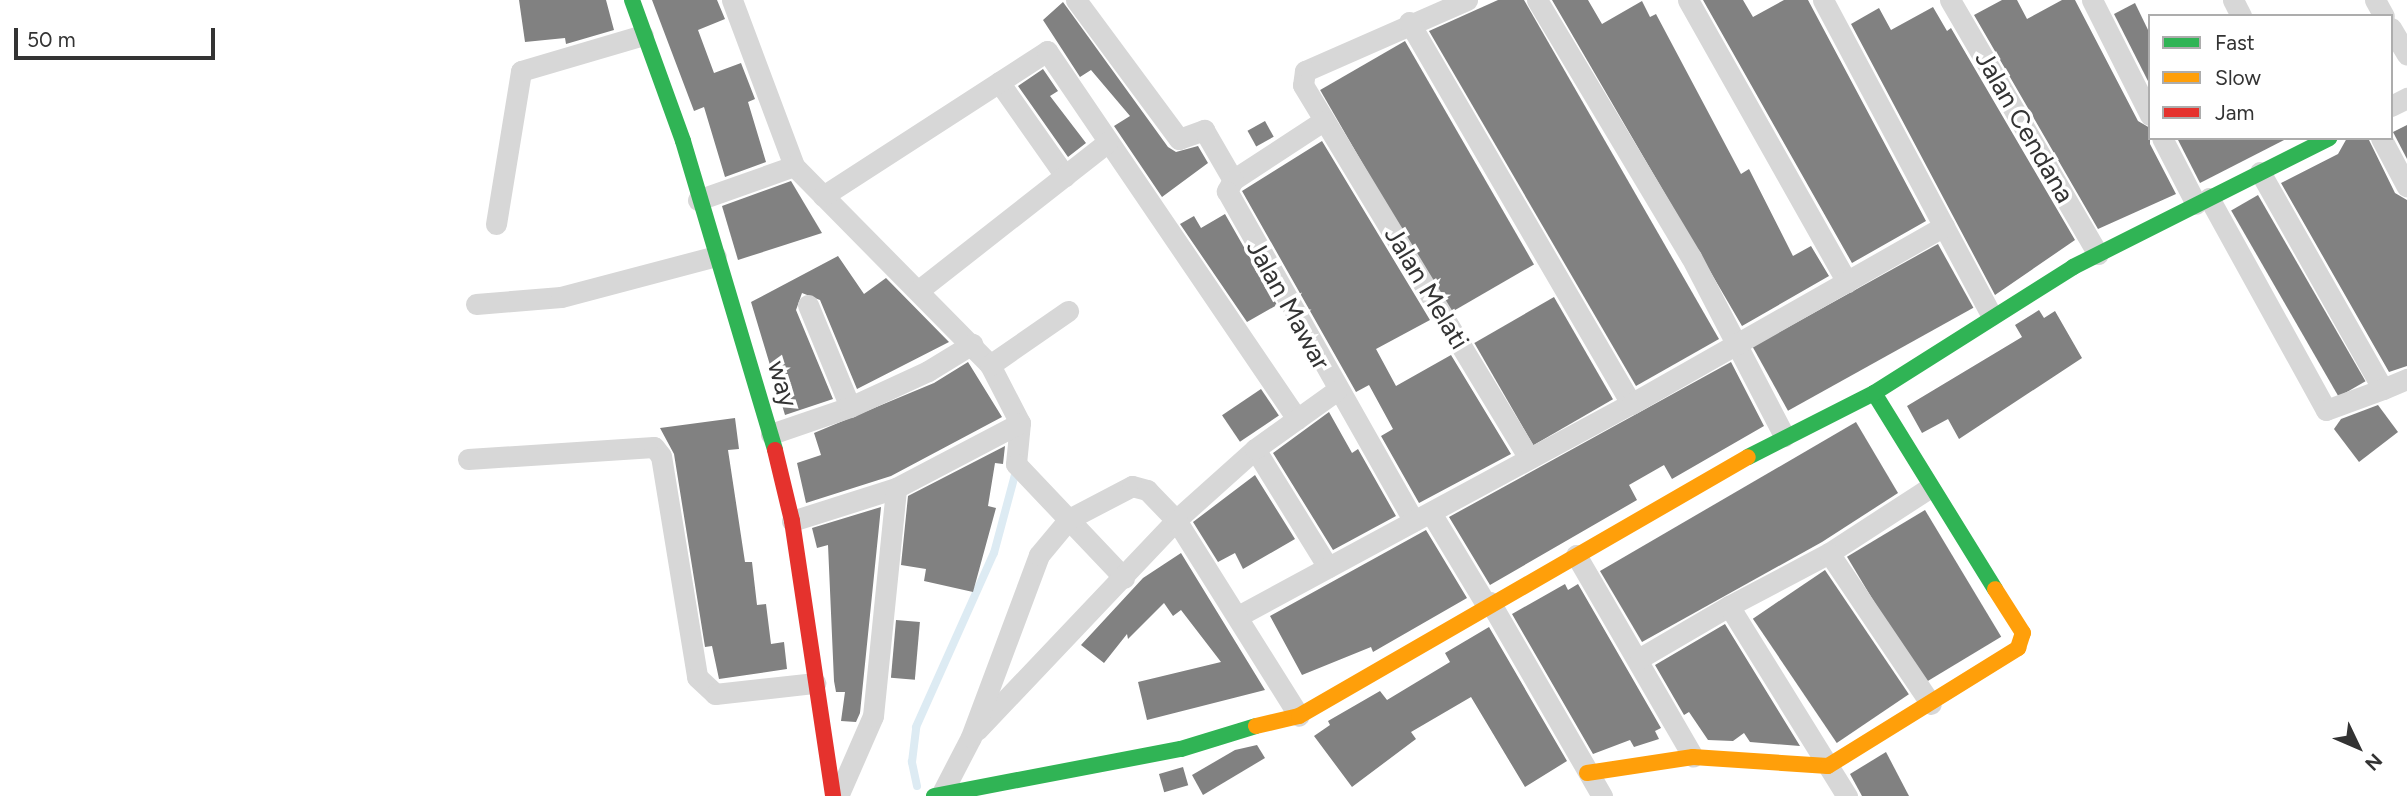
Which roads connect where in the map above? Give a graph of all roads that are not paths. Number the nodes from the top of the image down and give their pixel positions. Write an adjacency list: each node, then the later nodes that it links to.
1 (632, 0): 12 (street, way)
2 (732, 0): 21 (street)
3 (1076, 0): 24 (street)
4 (1467, 0): 10 (street)
5 (1537, 0): 40 (street)
6 (1688, 0): 33 (street)
7 (1823, 0): 30 (street)
8 (1950, 0): 31 (street, Jalan Cendana)
9 (2092, 0): 15 (street)
10 (1409, 22): 16 (street, Jalan Melati); 46 (street)
11 (2393, 31): 13 (street)
12 (643, 35): 27 (street, way); 29 (street)
13 (2407, 55)
14 (999, 82): 20 (street); 23 (street); 26 (street)
15 (2148, 111)
16 (1323, 121): 24 (street); 53 (street, Jalan Melati)
17 (2163, 140): 28 (street)
18 (2382, 140): 25 (street)
19 (2316, 141): 22 (street)
20 (1108, 142): 23 (street); 48 (street)
21 (794, 166): 26 (street); 27 (street)
22 (2260, 173): 28 (street); 43 (street)
23 (1065, 176): 34 (street)
24 (1233, 180): 44 (street, Jalan Mawar)
25 (2407, 187)
26 (822, 196): 34 (street)
27 (698, 200): 32 (street, way)
28 (2203, 201): 31 (street); 43 (street)
29 (496, 224)
30 (1944, 226): 33 (street); 38 (street)
31 (2098, 254): 38 (street)
32 (716, 256): 35 (street); 50 (street, way)
33 (1847, 282): 40 (street)
34 (919, 290): 39 (street)
35 (476, 304)
36 (808, 305): 47 (street)
37 (1068, 311): 41 (street)
38 (1991, 315): 45 (street)
39 (972, 344): 41 (street); 47 (street)
40 (1737, 344): 46 (street); 51 (street)
41 (990, 365): 49 (street)
42 (2407, 379): 43 (street)
43 (2383, 389)
44 (1336, 391): 48 (street); 57 (street, Jalan Mawar)
45 (1874, 393): 51 (street); 56 (street)
46 (1631, 404): 53 (street)
47 (850, 407): 50 (street)
48 (1297, 419): 52 (street)
49 (1020, 423): 55 (street); 58 (street)
50 (771, 433): 60 (street, way)
51 (1784, 436): 62 (street)
52 (1255, 449): 59 (street); 63 (street)
53 (1528, 456): 57 (street)
54 (468, 459): 69 (street)
55 (896, 488): 60 (street); 77 (street)
56 (1929, 488): 61 (street); 70 (street)
57 (1423, 517): 63 (street); 65 (street, Jalan Mawar)
58 (1069, 519): 59 (street); 64 (street); 72 (street)
59 (1176, 520): 64 (street); 67 (street)
60 (792, 521): 69 (street, way)
61 (1829, 553): 66 (street); 70 (street)
62 (1577, 555): 65 (street); 68 (street)
63 (1328, 568): 67 (street)
64 (1124, 578): 72 (street)
65 (1488, 603): 71 (street); 75 (street, Jalan Mawar)
66 (1729, 606): 68 (street); 74 (street)
67 (1240, 615): 71 (street)
68 (1640, 658): 73 (street)
69 (816, 683): 77 (street, way)
70 (1931, 704): 74 (street)
71 (1299, 716): 76 (street)
72 (971, 737): 76 (street)
73 (1693, 757): 74 (street); 75 (street)
74 (1828, 766): 79 (street)
75 (1587, 773): 78 (street, Jalan Mawar)
76 (938, 794)
77 (835, 796)
78 (1602, 796)
79 (1847, 796)

